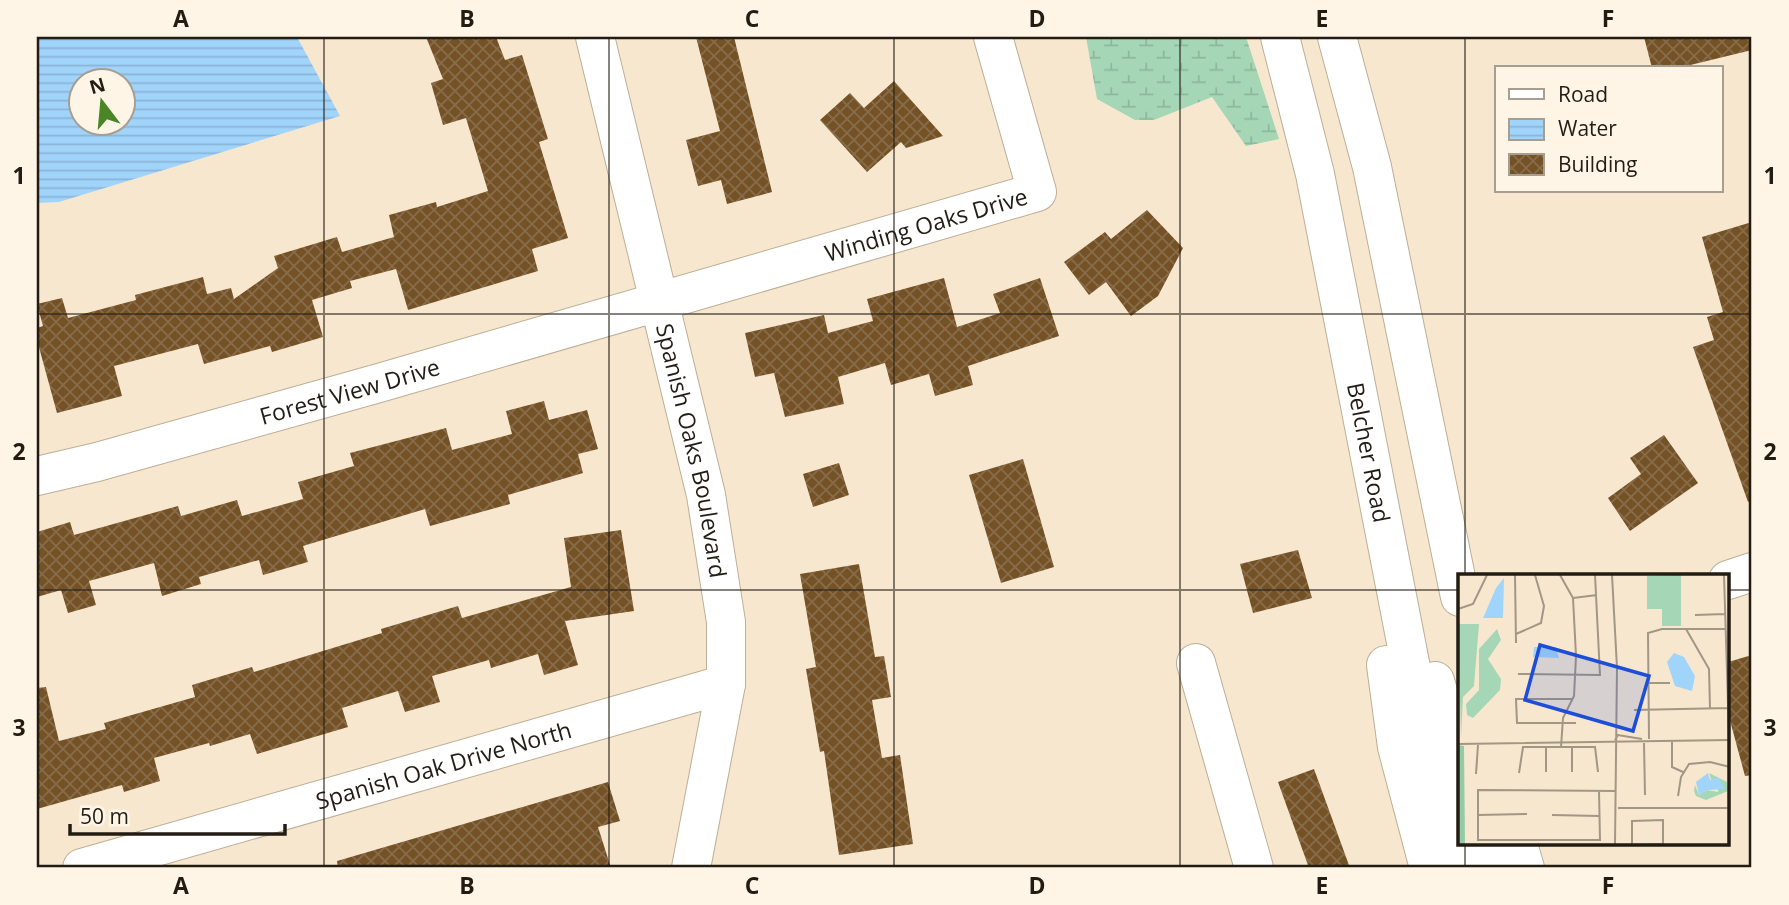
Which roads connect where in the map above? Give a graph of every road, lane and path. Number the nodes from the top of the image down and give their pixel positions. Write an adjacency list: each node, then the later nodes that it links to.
1 (595, 37): 5 (street, Spanish Oaks Boulevard)
2 (993, 37): 5 (street, Winding Oaks Drive)
3 (1280, 37): 7 (street, Belcher Road)
4 (1337, 37): 10 (street)
5 (661, 303): 6 (street, Forest View Drive); 12 (street, Spanish Oaks Boulevard)
6 (37, 475)
7 (1378, 499): 13 (street); 19 (street); 20 (street, Belcher Road)
8 (1752, 572): 9 (street)
9 (1730, 579)
10 (1458, 587)
11 (1196, 663): 18 (street)
12 (726, 684): 16 (street, Spanish Oak Drive North); 17 (street, Spanish Oaks Boulevard)
13 (1458, 759)
14 (1481, 846): 21 (street)
15 (1519, 846): 22 (street)
16 (82, 868)
17 (691, 868)
18 (1254, 868)
19 (1429, 868)
20 (1459, 868)
21 (1488, 868)
22 (1525, 868)

